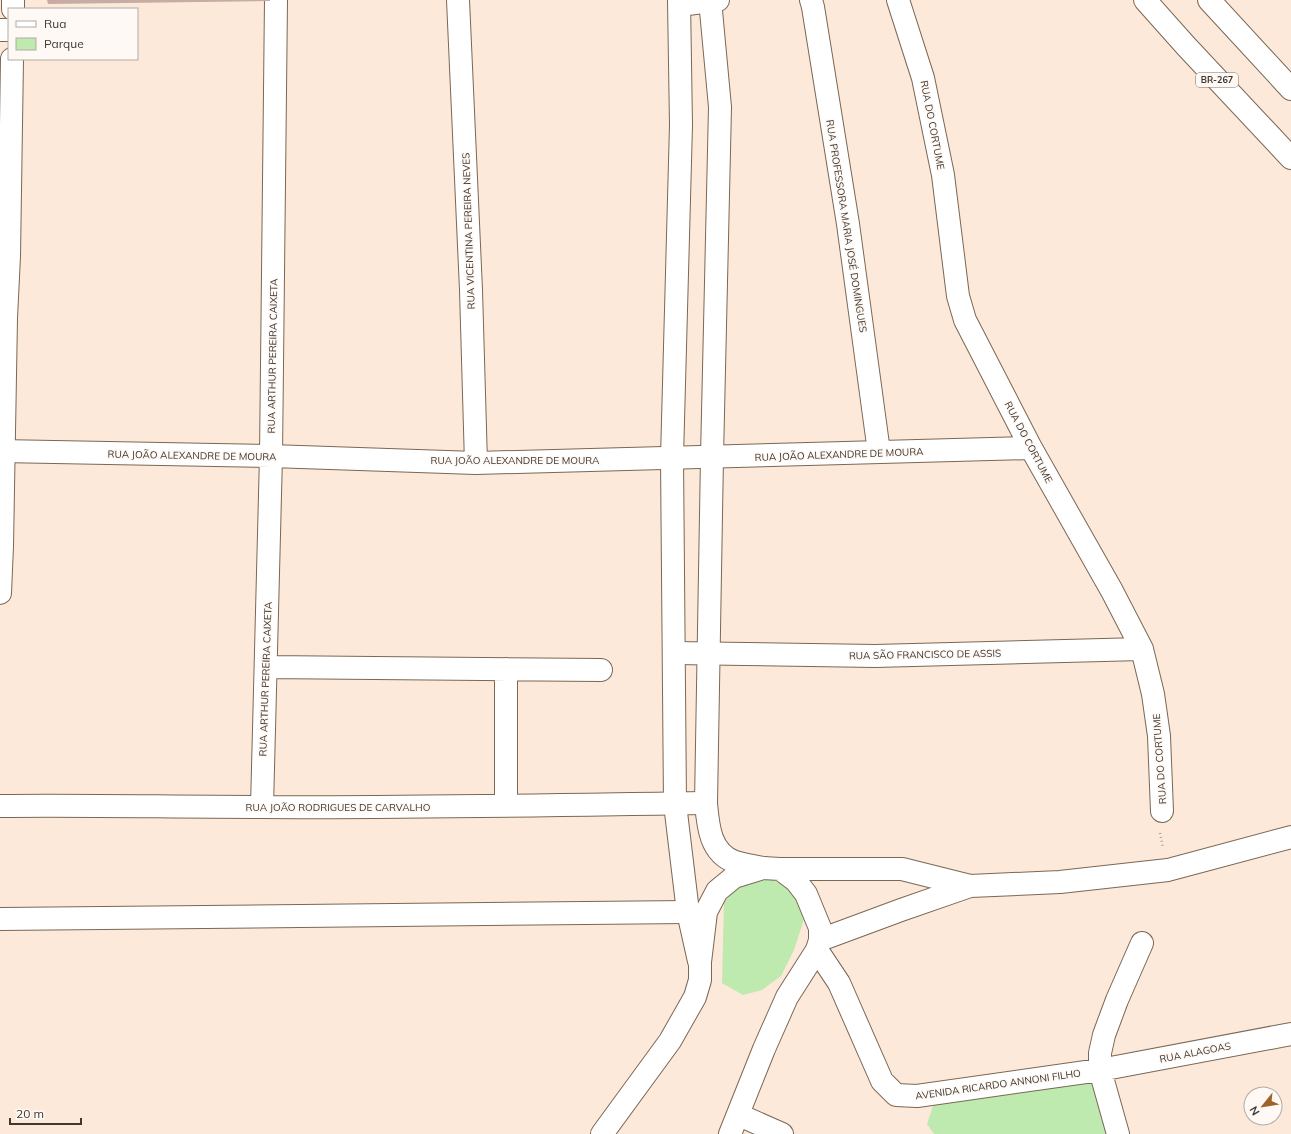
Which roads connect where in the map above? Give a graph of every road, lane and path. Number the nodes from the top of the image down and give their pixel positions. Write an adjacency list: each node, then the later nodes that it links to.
1 (276, 0): 20 (street, RUA ARTHUR PEREIRA CAIXETA)
2 (458, 0): 23 (street, RUA VICENTINA PEREIRA NEVES)
3 (811, 0): 19 (street, RUA PROFESSORA MARIA JOSÉ DOMINGUES)
4 (898, 0): 17 (street, RUA DO CORTUME)
5 (1145, 0): 12 (street, BR-267)
6 (1209, 0): 10 (street)
7 (713, 1): 8 (street); 21 (street)
8 (680, 2): 22 (street)
9 (12, 60): 11 (street)
10 (1291, 89)
11 (6, 117): 13 (street)
12 (1291, 158)
13 (5, 190): 14 (street)
14 (4, 256): 15 (street)
15 (3, 318): 16 (street)
16 (2, 361): 18 (street)
17 (1031, 448): 19 (street, RUA JOÃO ALEXANDRE DE MOURA); 26 (street, RUA DO CORTUME)
18 (2, 452): 20 (street, RUA JOÃO ALEXANDRE DE MOURA); 24 (street)
19 (880, 452): 21 (street, RUA JOÃO ALEXANDRE DE MOURA)
20 (271, 456): 23 (street, RUA JOÃO ALEXANDRE DE MOURA); 29 (street, RUA ARTHUR PEREIRA CAIXETA)
21 (712, 457): 22 (street, RUA JOÃO ALEXANDRE DE MOURA); 28 (street)
22 (672, 458): 23 (street, RUA JOÃO ALEXANDRE DE MOURA); 27 (street)
23 (476, 463)
24 (1, 546): 25 (street)
25 (0, 593)
26 (1142, 650): 28 (street, RUA SÃO FRANCISCO DE ASSIS); 37 (street, RUA DO CORTUME)
27 (674, 653): 28 (street, RUA SÃO FRANCISCO DE ASSIS); 33 (street)
28 (708, 653): 32 (street)
29 (266, 667): 30 (street); 36 (street, RUA ARTHUR PEREIRA CAIXETA)
30 (506, 669): 31 (street); 35 (street)
31 (601, 670)
32 (706, 803): 33 (street, RUA JOÃO RODRIGUES DE CARVALHO); 39 (street)
33 (675, 804): 35 (street, RUA JOÃO RODRIGUES DE CARVALHO); 42 (street)
34 (0, 806): 36 (street, RUA JOÃO RODRIGUES DE CARVALHO)
35 (506, 806): 36 (street, RUA JOÃO RODRIGUES DE CARVALHO)
36 (262, 807)
37 (1162, 811): 40 (path, RUA DO CORTUME)
38 (1291, 837): 40 (street)
39 (771, 869): 41 (street); 45 (street); 46 (street)
40 (1168, 870): 41 (street)
41 (970, 886): 45 (street)
42 (688, 912): 43 (street); 46 (street)
43 (0, 919)
44 (1142, 943): 48 (street)
45 (818, 945): 48 (street, AVENIDA RICARDO ANNONI FILHO); 49 (street)
46 (700, 962): 50 (street)
47 (1291, 1034): 48 (street, RUA ALAGOAS)
48 (1100, 1070): 52 (street)
49 (734, 1124): 51 (street)
50 (602, 1134)
51 (782, 1134)
52 (1118, 1134)

